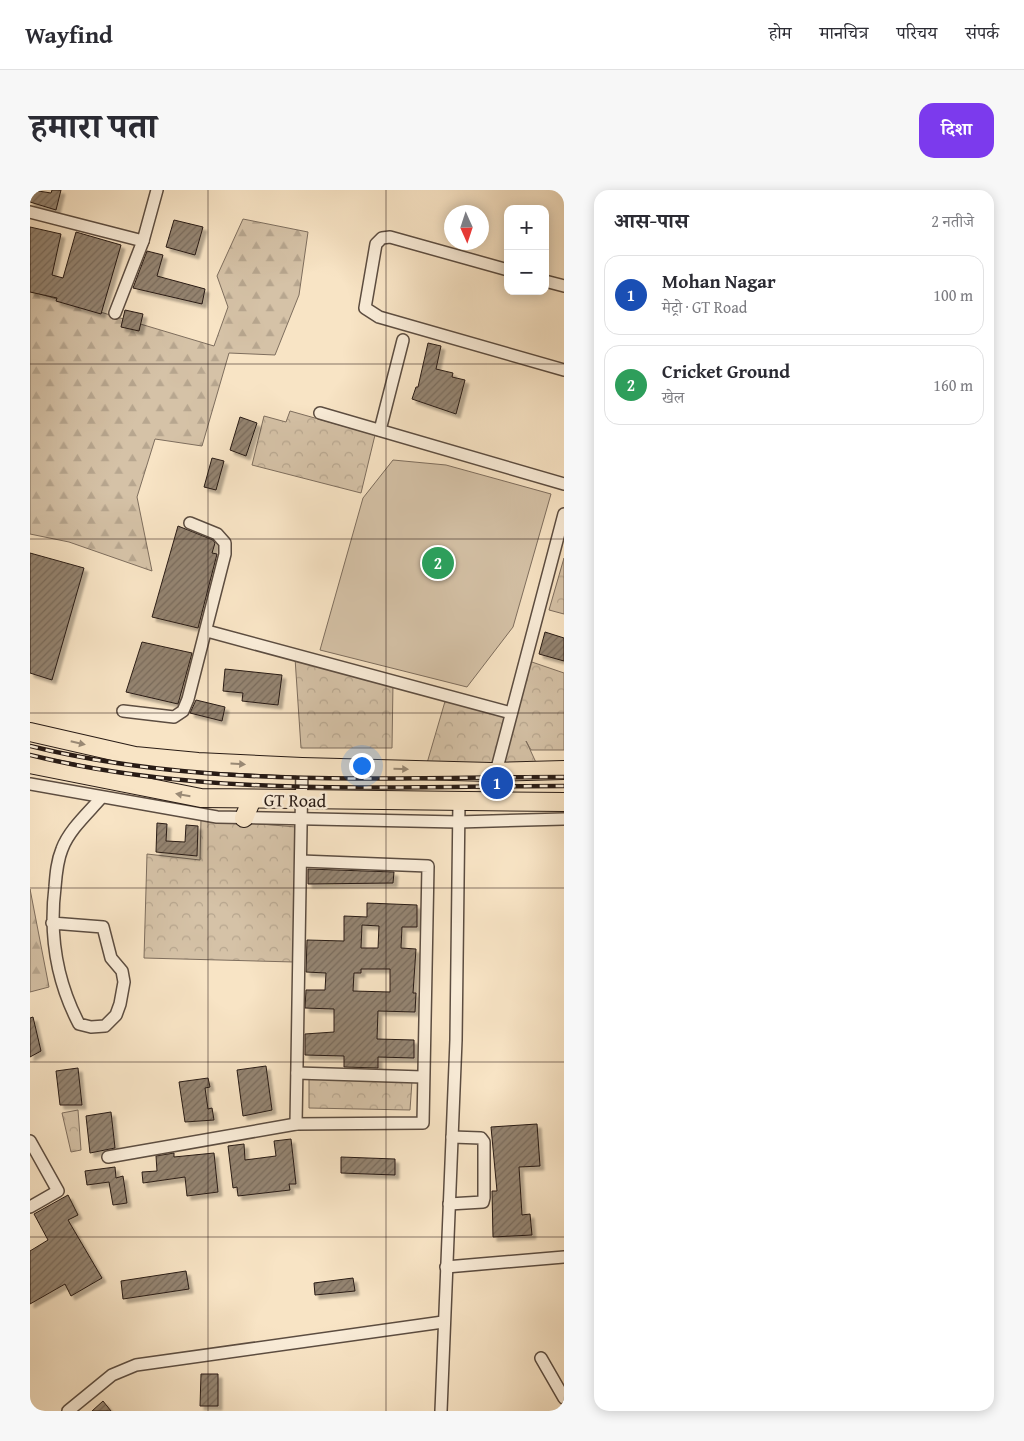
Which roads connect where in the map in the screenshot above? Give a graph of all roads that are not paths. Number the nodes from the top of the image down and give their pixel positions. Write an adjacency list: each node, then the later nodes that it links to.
1 (157, 190): 3 (street)
2 (30, 212): 3 (street)
3 (143, 241): 7 (street)
4 (504, 269): 9 (street)
5 (549, 282): 6 (street)
6 (564, 286)
7 (115, 314)
8 (403, 340): 11 (street)
9 (564, 370)
10 (320, 413): 11 (street)
11 (380, 430): 12 (street)
12 (564, 484)
13 (564, 514): 17 (street)
14 (190, 523): 15 (street)
15 (207, 631): 16 (street); 17 (street)
16 (123, 711)
17 (511, 713): 22 (street)
18 (30, 732): 20 (highway, GT Road, one-way to 20)
19 (30, 764): 25 (highway, GT Road, one-way to 19)
20 (302, 767): 22 (highway, GT Road, one-way to 22); 26 (street)
21 (564, 770): 22 (highway, GT Road)
22 (496, 772)
23 (30, 784): 24 (street)
24 (101, 798): 29 (street); 34 (street)
25 (252, 799): 26 (highway, GT Road); 29 (highway)
26 (302, 800): 27 (highway, GT Road); 31 (street)
27 (458, 802): 28 (highway, GT Road); 32 (street)
28 (564, 802)
29 (244, 818): 31 (street)
30 (564, 819): 32 (street)
31 (301, 820): 32 (street); 33 (street)
32 (458, 822): 38 (street)
33 (301, 861): 35 (street); 36 (street)
34 (52, 923): 34 (street)
35 (297, 1073): 36 (street); 37 (street)
36 (423, 1076): 37 (street)
37 (296, 1124): 40 (street)
38 (452, 1137): 41 (street); 41 (street)
39 (30, 1141): 42 (street)
40 (108, 1157)
41 (449, 1204): 44 (street)
42 (30, 1206)
43 (564, 1256): 44 (street)
44 (446, 1266): 45 (street)
45 (443, 1322): 48 (street); 49 (street)
46 (541, 1358): 47 (street)
47 (564, 1398)
48 (68, 1411)
49 (441, 1411)

